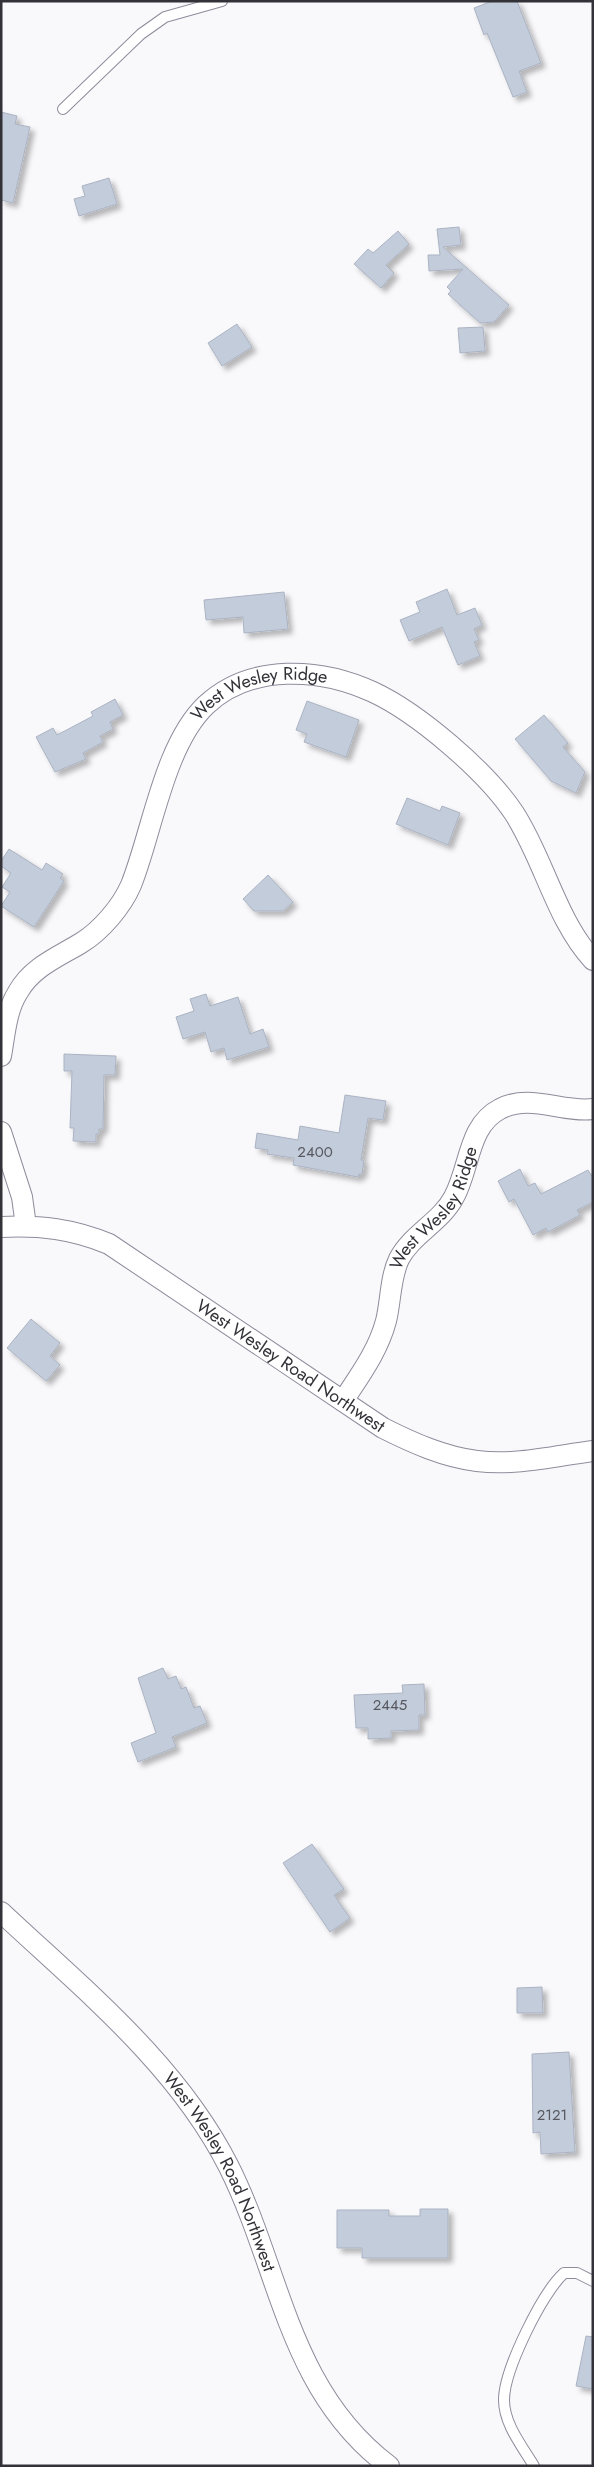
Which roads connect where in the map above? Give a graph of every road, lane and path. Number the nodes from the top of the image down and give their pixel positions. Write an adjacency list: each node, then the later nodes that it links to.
1 (222, 1): 2 (lane)
2 (63, 109)
3 (593, 960): 4 (street, West Wesley Ridge)
4 (1, 1056)
5 (593, 1109): 9 (street, West Wesley Ridge)
6 (1, 1132): 7 (street)
7 (26, 1226): 8 (street, West Wesley Road Northwest); 9 (street, West Wesley Road Northwest)
8 (1, 1228)
9 (343, 1400): 10 (street, West Wesley Road Northwest)
10 (593, 1452)
11 (1, 1912): 13 (street, West Wesley Road Northwest)
12 (593, 2281): 14 (lane)
13 (389, 2466)
14 (534, 2466)

